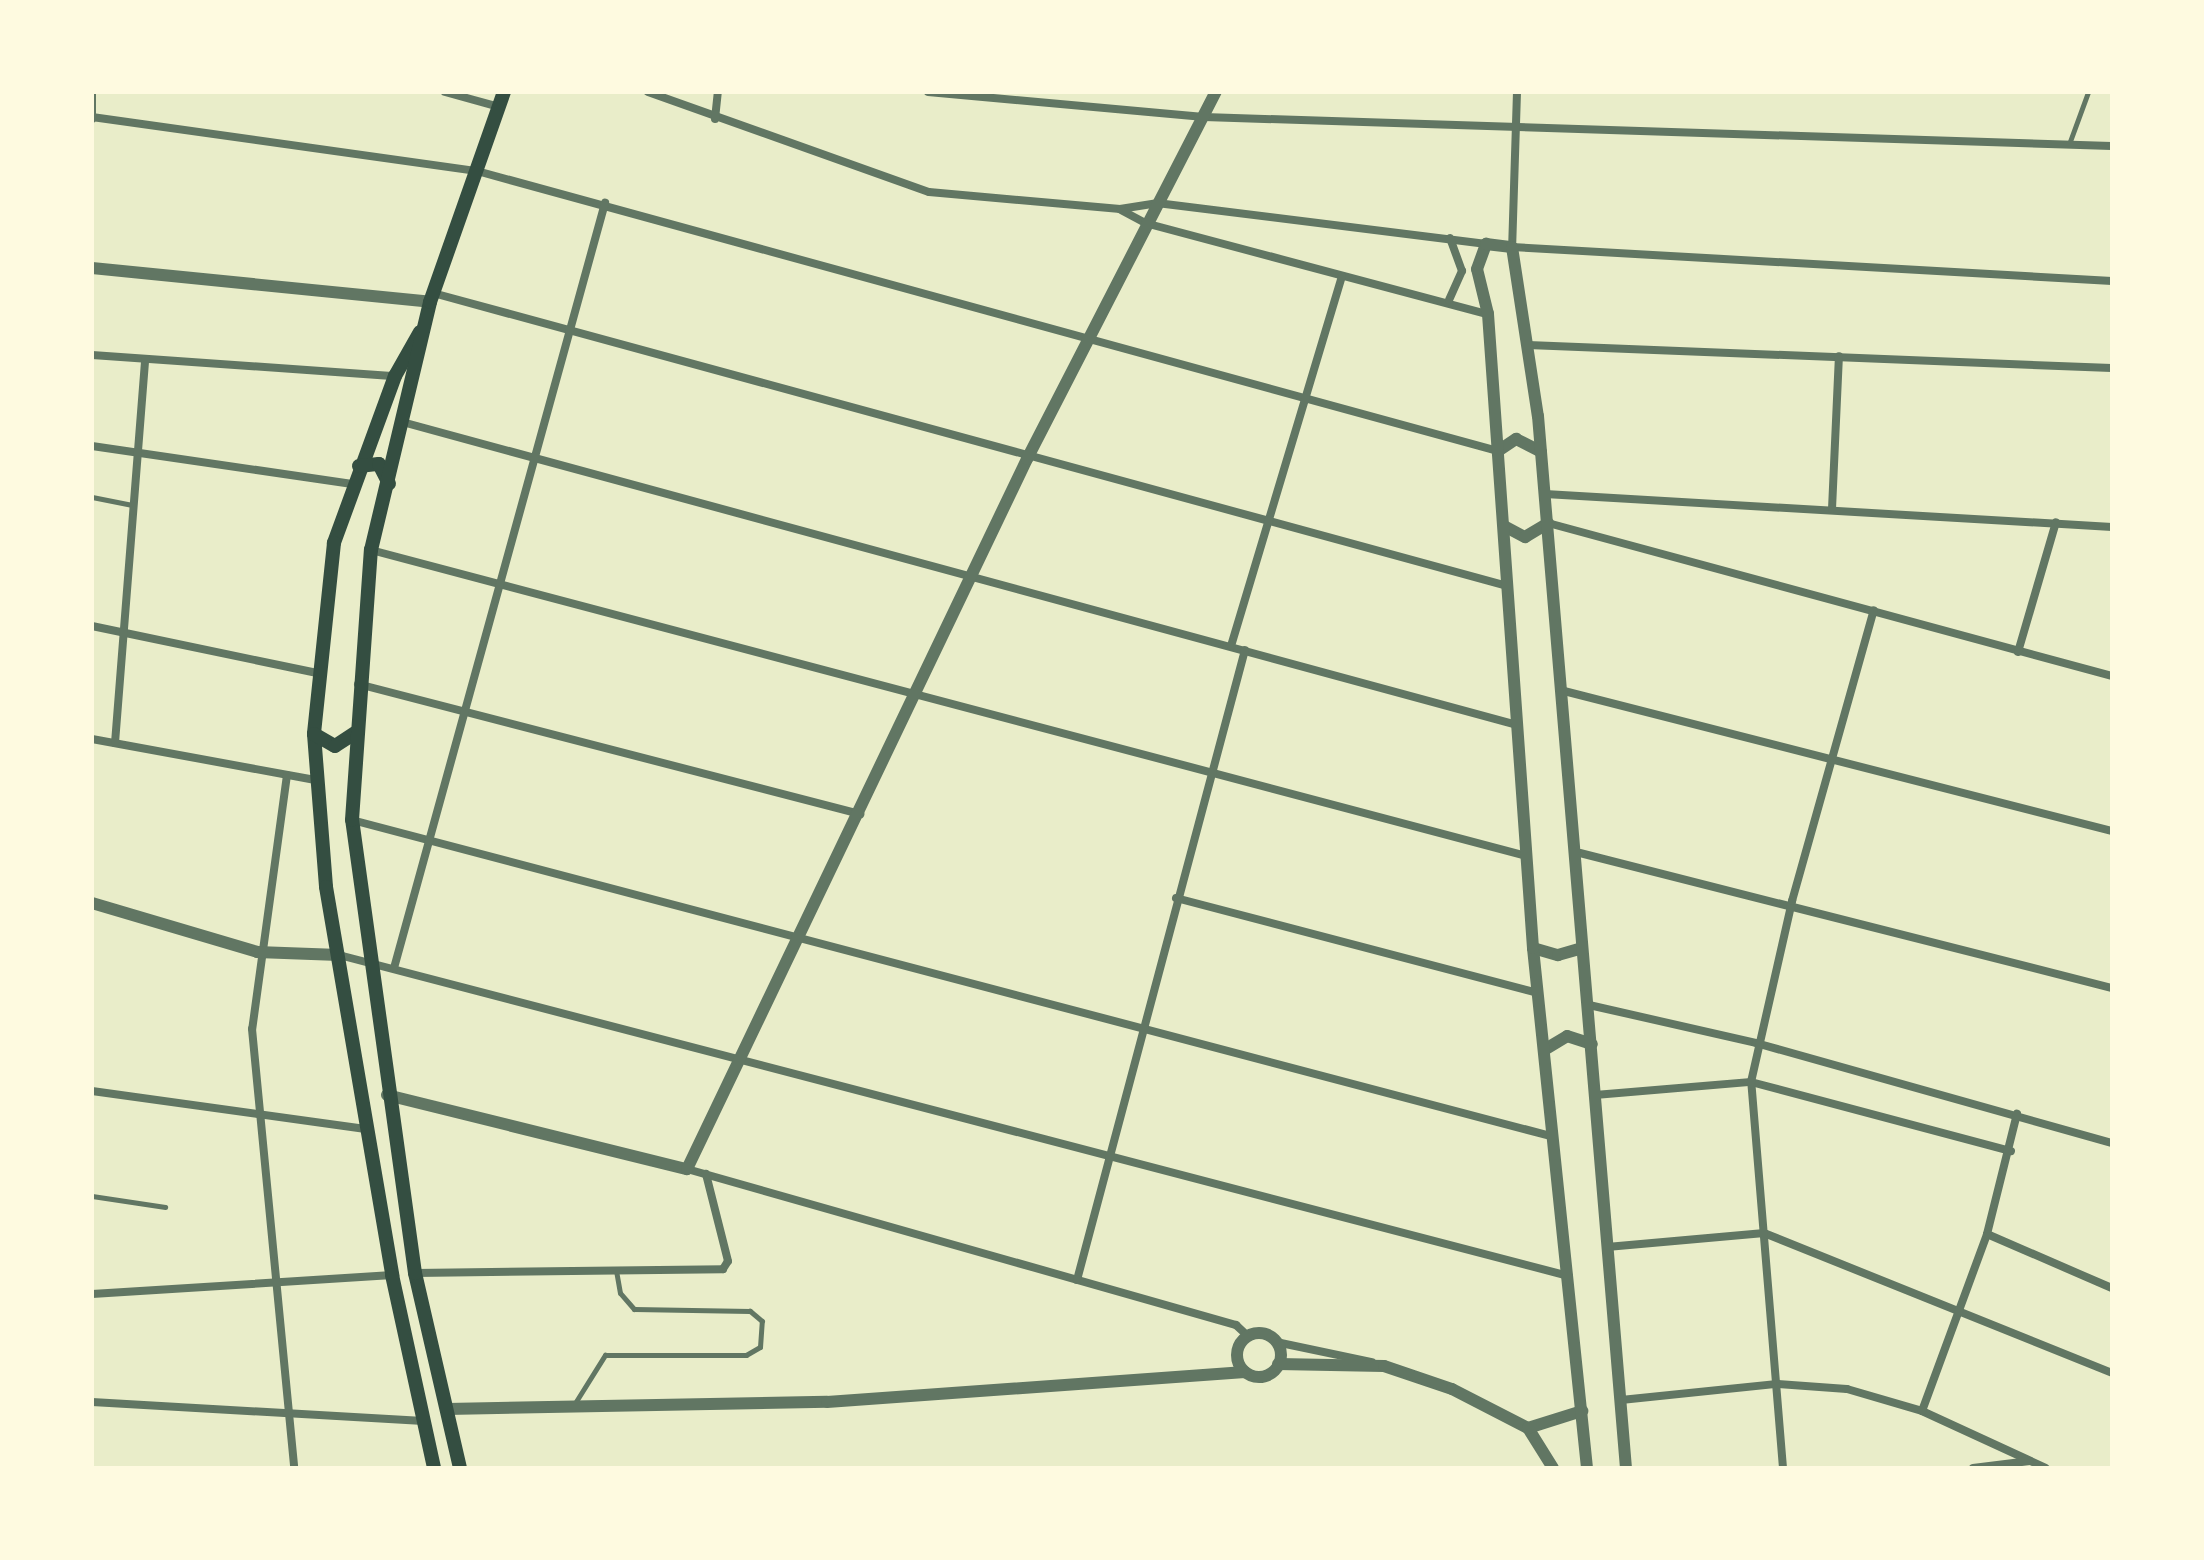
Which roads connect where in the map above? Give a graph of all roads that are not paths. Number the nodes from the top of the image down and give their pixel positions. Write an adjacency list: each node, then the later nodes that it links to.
1 (92, 92): 12 (street)
2 (445, 92): 10 (street)
3 (504, 92): 10 (main road)
4 (648, 92): 13 (street)
5 (718, 92): 13 (street)
6 (928, 92): 11 (street)
7 (1216, 92): 11 (street)
8 (1517, 92): 14 (street)
9 (2088, 92): 15 (lane)
10 (499, 107): 17 (main road)
11 (1204, 117): 14 (street); 19 (street)
12 (92, 118): 17 (street)
13 (715, 119): 20 (street)
14 (1514, 127): 15 (street); 24 (street)
15 (2069, 144): 16 (street)
16 (2112, 146)
17 (477, 171): 18 (street); 28 (main road)
18 (605, 203): 32 (street); 33 (street)
19 (1157, 203): 20 (street); 21 (street); 22 (street)
20 (1120, 209): 21 (street)
21 (1145, 223): 26 (street); 33 (street)
22 (1450, 238): 23 (street); 29 (street)
23 (1486, 244): 24 (street); 30 (street)
24 (1512, 247): 27 (street); 34 (street)
25 (92, 268): 28 (street)
26 (1342, 276): 29 (street); 40 (street)
27 (2112, 281)
28 (432, 297): 31 (main road); 32 (street)
29 (1449, 300): 30 (street)
30 (1488, 314): 44 (street)
31 (424, 325): 39 (main road); 41 (main road)
32 (570, 331): 46 (street); 47 (street)
33 (1090, 335): 40 (street); 47 (street)
34 (1528, 345): 36 (street); 45 (street)
35 (92, 355): 37 (street)
36 (1839, 356): 38 (street); 54 (street)
37 (145, 359): 39 (street); 43 (street)
38 (2112, 368)
39 (395, 376): 48 (main road)
40 (1308, 398): 44 (street); 57 (street)
41 (406, 423): 46 (street); 50 (main road)
42 (92, 446): 43 (street)
43 (136, 451): 49 (street); 53 (street)
44 (1498, 451): 45 (street); 58 (street)
45 (1541, 452): 51 (street)
46 (535, 457): 61 (street); 62 (street)
47 (1027, 459): 57 (street); 61 (street)
48 (359, 466): 49 (main road); 50 (main road)
49 (352, 484): 70 (main road)
50 (389, 485): 60 (main road)
51 (1545, 494): 54 (street); 56 (street)
52 (92, 497): 53 (lane)
53 (132, 505): 66 (street)
54 (1832, 509): 55 (street)
55 (2056, 522): 59 (street); 69 (street)
56 (1548, 523): 58 (street); 64 (street); 73 (street)
57 (1271, 525): 63 (street); 67 (street)
58 (1504, 526): 63 (street)
59 (2112, 527)
60 (371, 550): 62 (street); 72 (main road)
61 (972, 576): 67 (street); 74 (street)
62 (502, 584): 74 (street); 75 (street)
63 (1509, 586): 76 (street)
64 (1874, 610): 69 (street); 81 (street)
65 (92, 626): 66 (street)
66 (125, 632): 70 (street); 80 (street)
67 (1231, 646): 68 (street)
68 (1245, 650): 76 (street); 83 (street)
69 (2018, 652): 71 (street)
70 (317, 673): 78 (main road)
71 (2112, 676)
72 (357, 684): 75 (street); 77 (main road)
73 (1564, 691): 81 (street); 89 (street)
74 (915, 693): 83 (street); 85 (street)
75 (467, 709): 85 (street); 88 (street)
76 (1517, 725): 90 (street)
77 (355, 733): 78 (main road); 86 (main road)
78 (314, 734): 84 (main road)
79 (92, 739): 80 (street)
80 (115, 743): 82 (street)
81 (1832, 758): 87 (street); 92 (street)
82 (287, 775): 84 (street); 97 (street)
83 (1211, 777): 90 (street); 91 (street)
84 (315, 780): 98 (main road)
85 (861, 814): 94 (street)
86 (352, 820): 88 (street); 99 (main road)
87 (2112, 831)
88 (434, 837): 94 (street); 100 (street)
89 (1580, 853): 92 (street); 96 (street)
90 (1527, 856): 95 (street)
91 (1176, 898): 102 (street); 104 (street)
92 (1792, 901): 101 (street); 105 (street)
93 (92, 903): 97 (street)
94 (800, 935): 104 (street); 108 (street)
95 (1533, 948): 96 (street); 102 (street)
96 (1582, 948): 103 (street)
97 (257, 952): 98 (street); 114 (street)
98 (339, 955): 99 (street); 115 (main road)
99 (367, 959): 100 (street); 111 (main road)
100 (394, 968): 108 (street)
101 (2112, 988)
102 (1538, 993): 107 (street)
103 (1589, 1005): 105 (street); 106 (street)
104 (1142, 1026): 116 (street); 119 (street)
105 (1756, 1043): 109 (street); 113 (street)
106 (1592, 1044): 107 (street); 112 (street)
107 (1544, 1050): 116 (street)
108 (738, 1060): 119 (street); 120 (street)
109 (1751, 1082): 112 (street); 118 (street); 124 (street)
110 (92, 1091): 114 (street)
111 (387, 1095): 120 (street); 128 (main road)
112 (1595, 1095): 126 (street)
113 (2017, 1114): 117 (street); 118 (street)
114 (255, 1115): 115 (street); 132 (street)
115 (367, 1129): 129 (main road)
116 (1554, 1137): 130 (street)
117 (2112, 1143)
118 (2011, 1151): 125 (street)
119 (1109, 1155): 130 (street); 131 (street)
120 (687, 1169): 121 (street)
121 (706, 1174): 127 (street); 131 (street)
122 (92, 1196): 123 (lane)
123 (165, 1207)
124 (1764, 1233): 126 (street); 135 (street); 142 (street)
125 (1987, 1234): 133 (street); 135 (street)
126 (1607, 1247): 143 (street)
127 (616, 1270): 128 (street); 145 (lane)
128 (415, 1273): 146 (main road)
129 (392, 1275): 132 (street); 150 (main road)
130 (1570, 1276): 147 (street)
131 (1077, 1280): 136 (street)
132 (276, 1283): 134 (street); 149 (street)
133 (2112, 1288)
134 (92, 1294)
135 (1959, 1311): 141 (street); 148 (street)
136 (1248, 1336): 137 (street); 140 (street)
137 (1276, 1342): 138 (street); 139 (street)
138 (1278, 1364): 139 (street); 140 (street)
139 (1384, 1366): 151 (street)
140 (1245, 1372): 145 (street)
141 (2112, 1373)
142 (1777, 1384): 143 (street); 148 (street); 159 (street)
143 (1621, 1400): 158 (street)
144 (92, 1402): 149 (street)
145 (575, 1403): 146 (street)
146 (447, 1409): 155 (main road)
147 (1582, 1411): 151 (street); 157 (street)
148 (1922, 1411): 152 (street)
149 (289, 1413): 150 (street); 153 (street)
150 (423, 1421): 154 (main road)
151 (1528, 1428): 156 (street)
152 (2030, 1461): 160 (street); 161 (street)
153 (294, 1468)
154 (434, 1468)
155 (460, 1468)
156 (1553, 1468)
157 (1587, 1468)
158 (1626, 1468)
159 (1783, 1468)
160 (1973, 1468)
161 (2046, 1468)

